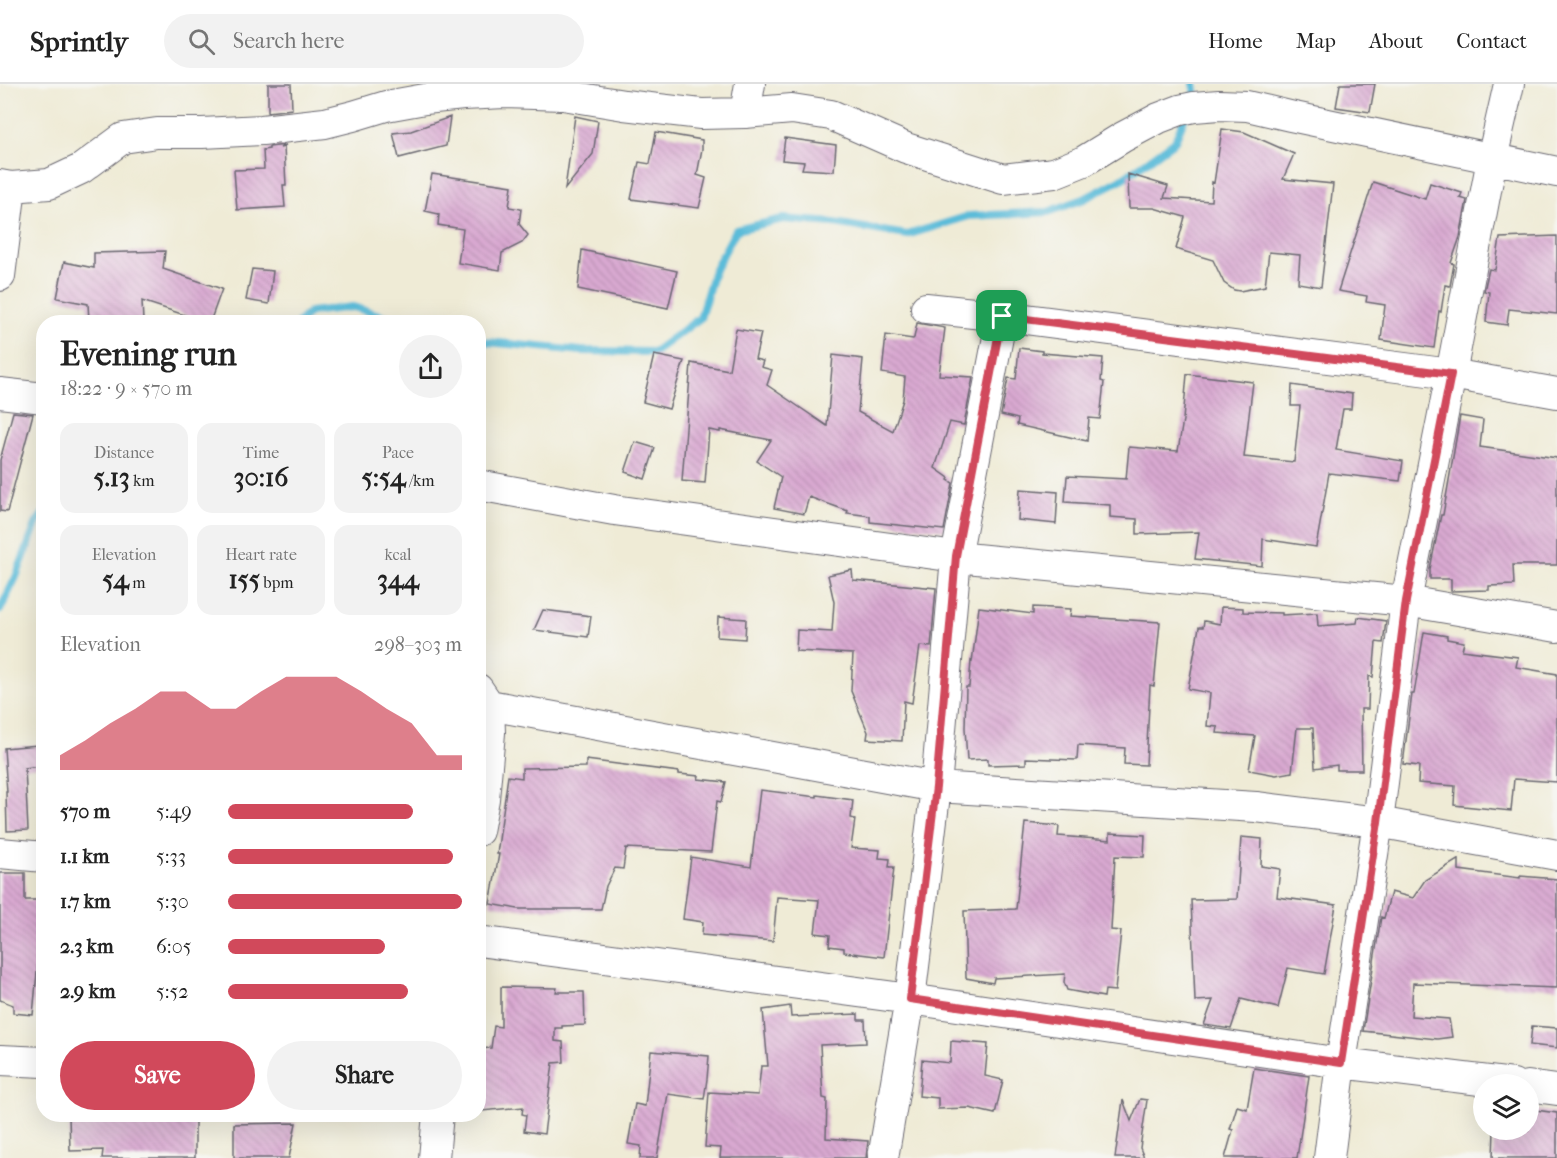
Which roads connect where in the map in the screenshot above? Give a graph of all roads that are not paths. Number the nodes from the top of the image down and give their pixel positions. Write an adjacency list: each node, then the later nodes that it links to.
1 (1509, 84): 3 (street)
2 (748, 98): 3 (street); 5 (street)
3 (1492, 159): 4 (street); 9 (street)
4 (1557, 172)
5 (6, 186): 6 (street)
6 (0, 276)
7 (926, 308): 8 (street)
8 (1002, 316): 9 (street); 14 (street)
9 (1451, 374): 11 (street); 15 (street)
10 (0, 393): 12 (street)
11 (1557, 393)
12 (36, 397)
13 (486, 486): 14 (street)
14 (956, 556): 15 (street); 20 (street)
15 (1406, 601): 16 (street); 21 (street)
16 (1557, 627)
17 (486, 697): 20 (street)
18 (486, 709): 19 (street)
19 (486, 777)
20 (936, 787): 21 (street); 26 (street)
21 (1378, 822): 23 (street); 29 (street)
22 (0, 854): 24 (street)
23 (1557, 855)
24 (36, 856)
25 (486, 942): 26 (street)
26 (910, 999): 29 (street); 35 (street)
27 (0, 1060): 28 (street)
28 (36, 1062)
29 (1341, 1063): 30 (street); 36 (street)
30 (1473, 1079)
31 (1539, 1088): 32 (street)
32 (1557, 1090)
33 (439, 1122): 34 (street)
34 (443, 1157)
35 (883, 1158)
36 (1329, 1158)

